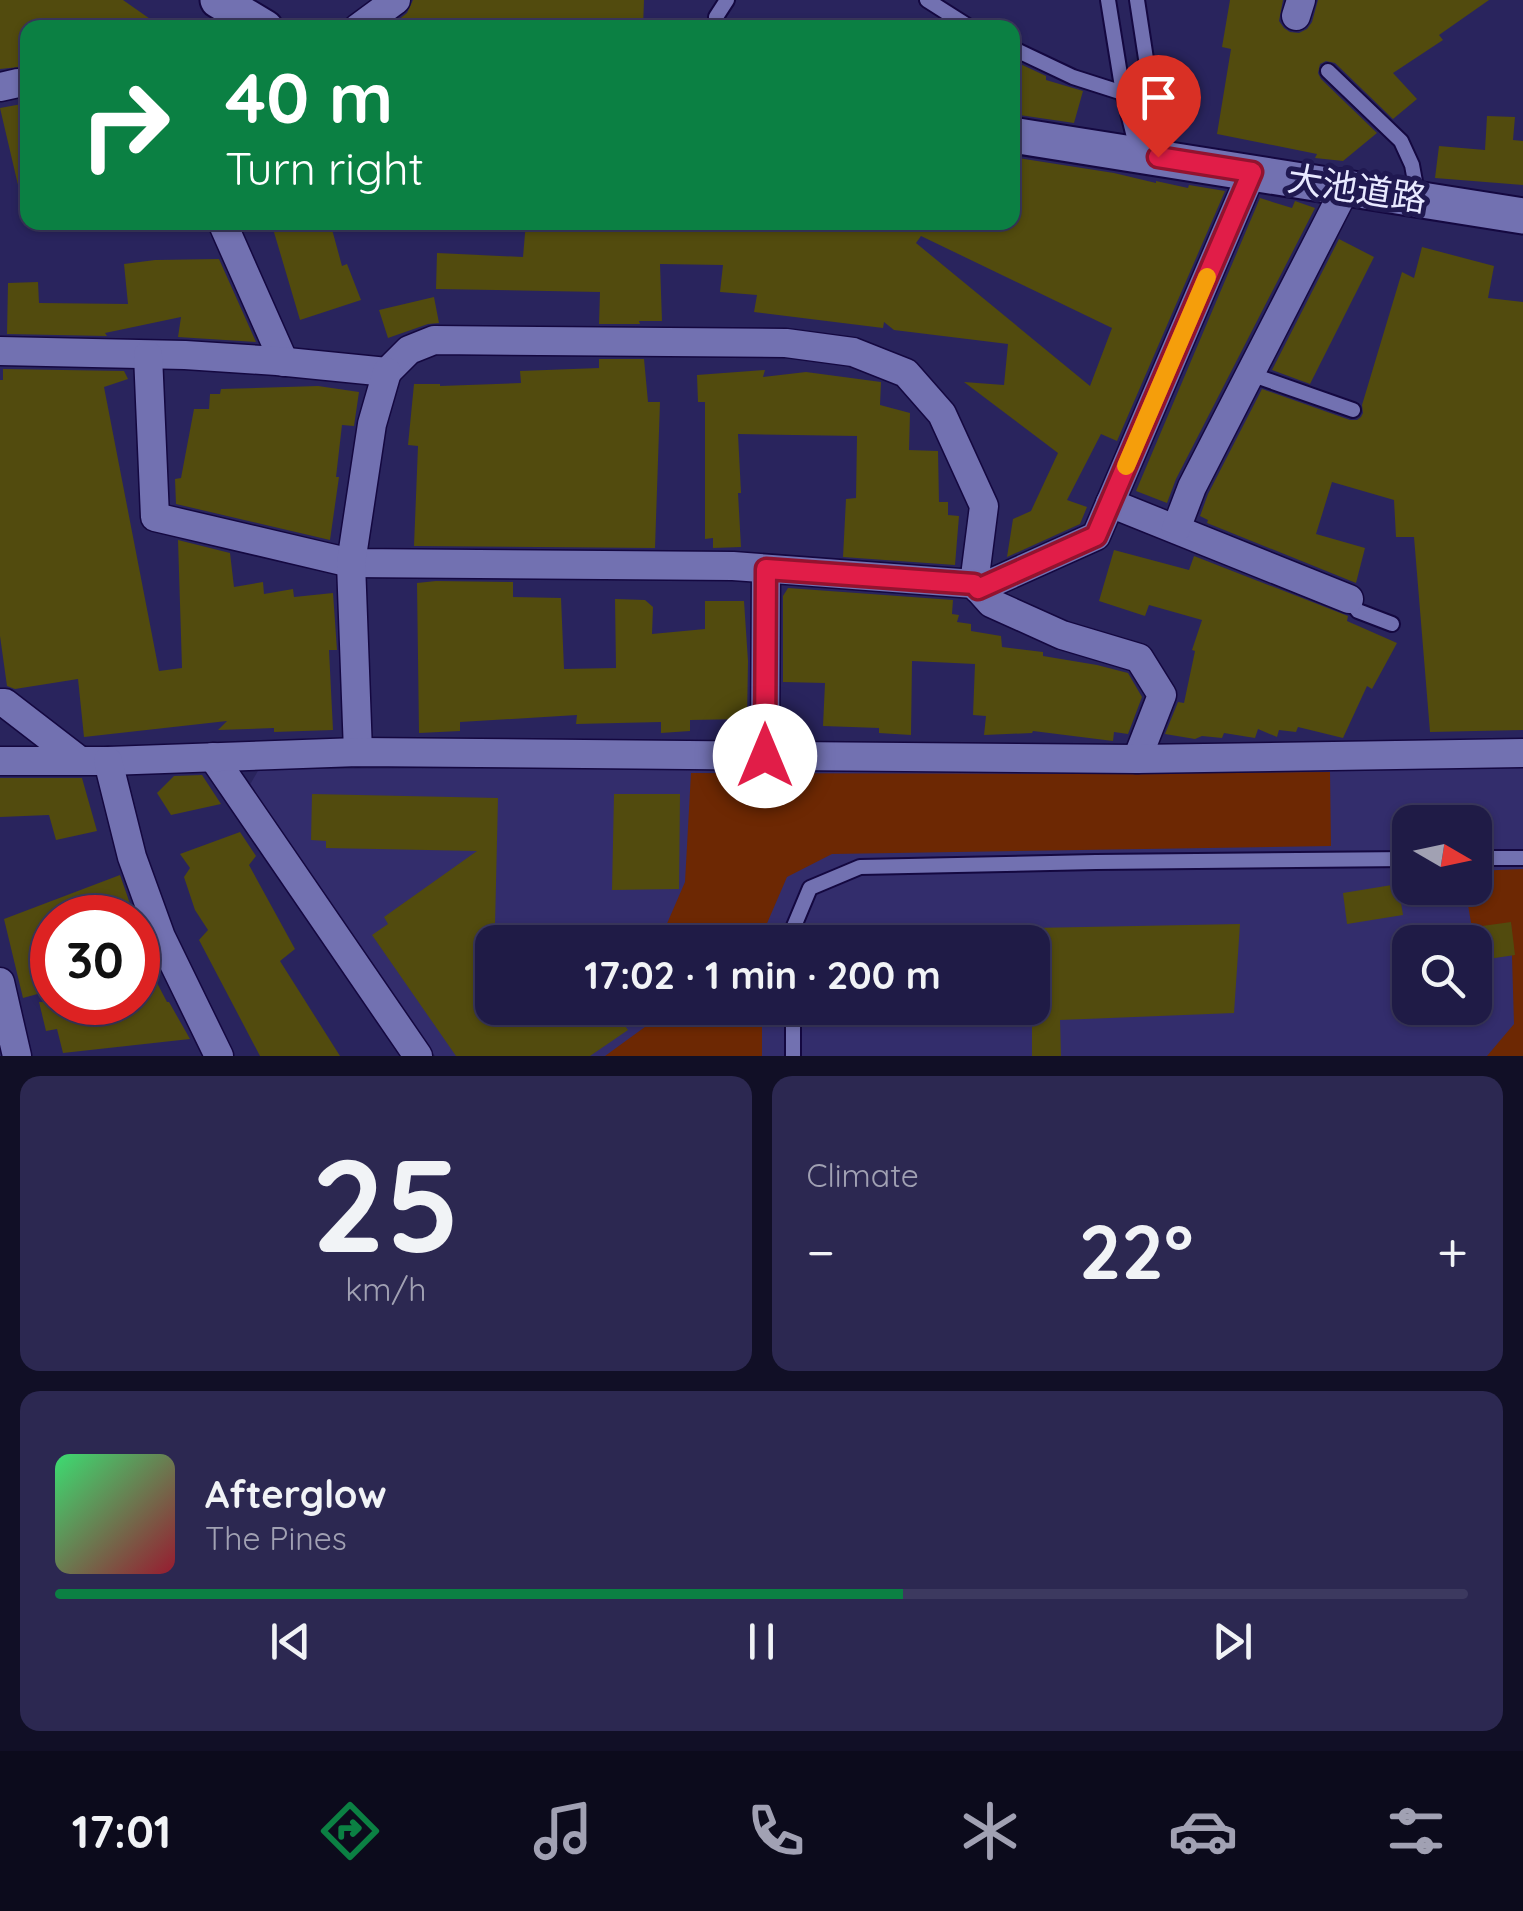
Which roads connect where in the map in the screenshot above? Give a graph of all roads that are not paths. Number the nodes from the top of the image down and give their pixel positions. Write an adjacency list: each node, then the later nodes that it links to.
1 (218, 0): 8 (street)
2 (396, 0): 9 (street)
3 (727, 0): 7 (lane)
4 (927, 0): 10 (lane)
5 (1108, 0): 13 (lane)
6 (1137, 0): 15 (lane)
7 (716, 17)
8 (252, 20)
9 (369, 20)
10 (958, 20)
11 (1020, 52): 13 (lane)
12 (1328, 71): 18 (lane)
13 (1123, 93): 15 (lane)
14 (1020, 136): 15 (street, 大池道路)
15 (1148, 156): 16 (street, 大池道路)
16 (1252, 172): 17 (street, 大池道路); 27 (street)
17 (1346, 186): 18 (street, 大池道路); 25 (street)
18 (1418, 198): 19 (street, 大池道路)
19 (1523, 216)
20 (226, 230): 23 (street)
21 (0, 351): 22 (street)
22 (148, 355): 23 (street); 29 (street)
23 (284, 362): 24 (street)
24 (387, 372): 29 (street); 31 (street)
25 (1250, 374): 26 (lane); 28 (street)
26 (1353, 410)
27 (1110, 502): 28 (street); 31 (street)
28 (1176, 529): 32 (street)
29 (351, 563): 30 (street); 35 (street)
30 (766, 569): 31 (street); 37 (street)
31 (976, 587): 41 (street)
32 (1349, 599): 33 (lane)
33 (1392, 624)
34 (0, 702): 40 (street)
35 (358, 752): 37 (street); 38 (street)
36 (1523, 753): 41 (street)
37 (765, 756): 41 (street)
38 (213, 757): 40 (street); 50 (street)
39 (0, 760): 40 (street)
40 (94, 760): 49 (street)
41 (1137, 760)
42 (1492, 858): 43 (lane)
43 (1523, 858)
44 (1392, 859): 45 (lane)
45 (795, 925)
46 (0, 982): 48 (street)
47 (793, 1025): 51 (lane)
48 (16, 1056)
49 (219, 1056)
50 (418, 1056)
51 (793, 1056)

